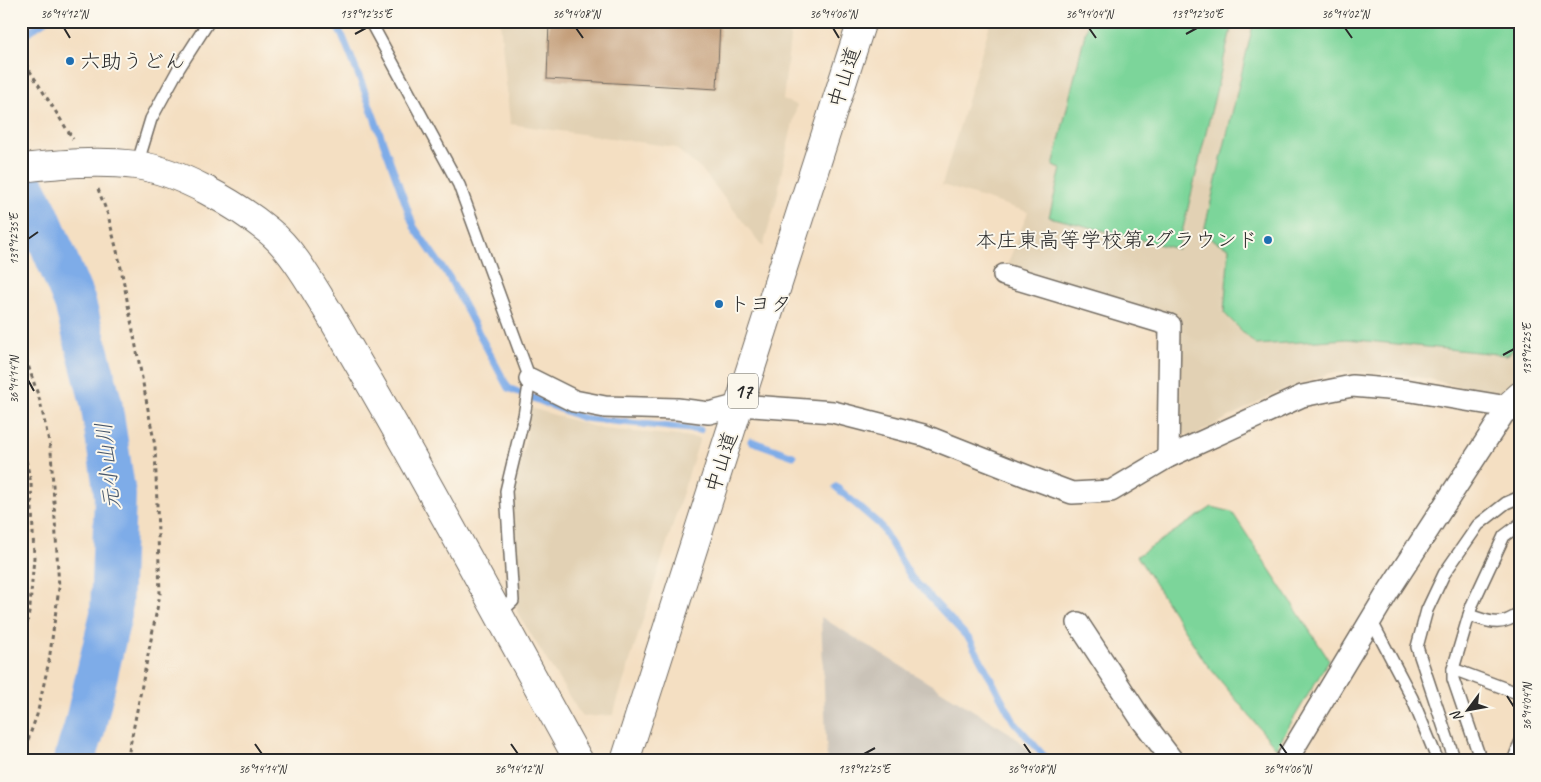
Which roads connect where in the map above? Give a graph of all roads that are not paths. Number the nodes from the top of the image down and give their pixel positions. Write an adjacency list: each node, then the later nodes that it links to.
1 (209, 21): 4 (lane)
2 (370, 21): 7 (lane)
3 (862, 21): 8 (main road, 中山道 / 17)
4 (137, 165): 5 (main road); 16 (main road)
5 (21, 168)
6 (1004, 275): 10 (street)
7 (528, 384): 8 (street); 16 (lane)
8 (739, 405): 10 (street); 24 (main road, 中山道 / 17)
9 (1516, 405): 10 (street); 18 (street)
10 (1168, 457)
11 (1520, 488): 13 (lane)
12 (1520, 497): 13 (lane)
13 (1506, 503): 28 (lane)
14 (1520, 524): 17 (lane)
15 (1520, 613): 17 (lane)
16 (498, 615): 23 (main road)
17 (1469, 615): 20 (lane)
18 (1371, 620): 26 (street); 27 (lane)
19 (1078, 623): 25 (street)
20 (1453, 669): 21 (lane); 29 (lane)
21 (1520, 694)
22 (1520, 743): 30 (lane)
23 (579, 761)
24 (625, 761)
25 (1173, 761)
26 (1286, 761)
27 (1438, 761)
28 (1456, 761)
29 (1481, 761)
30 (1513, 761)

